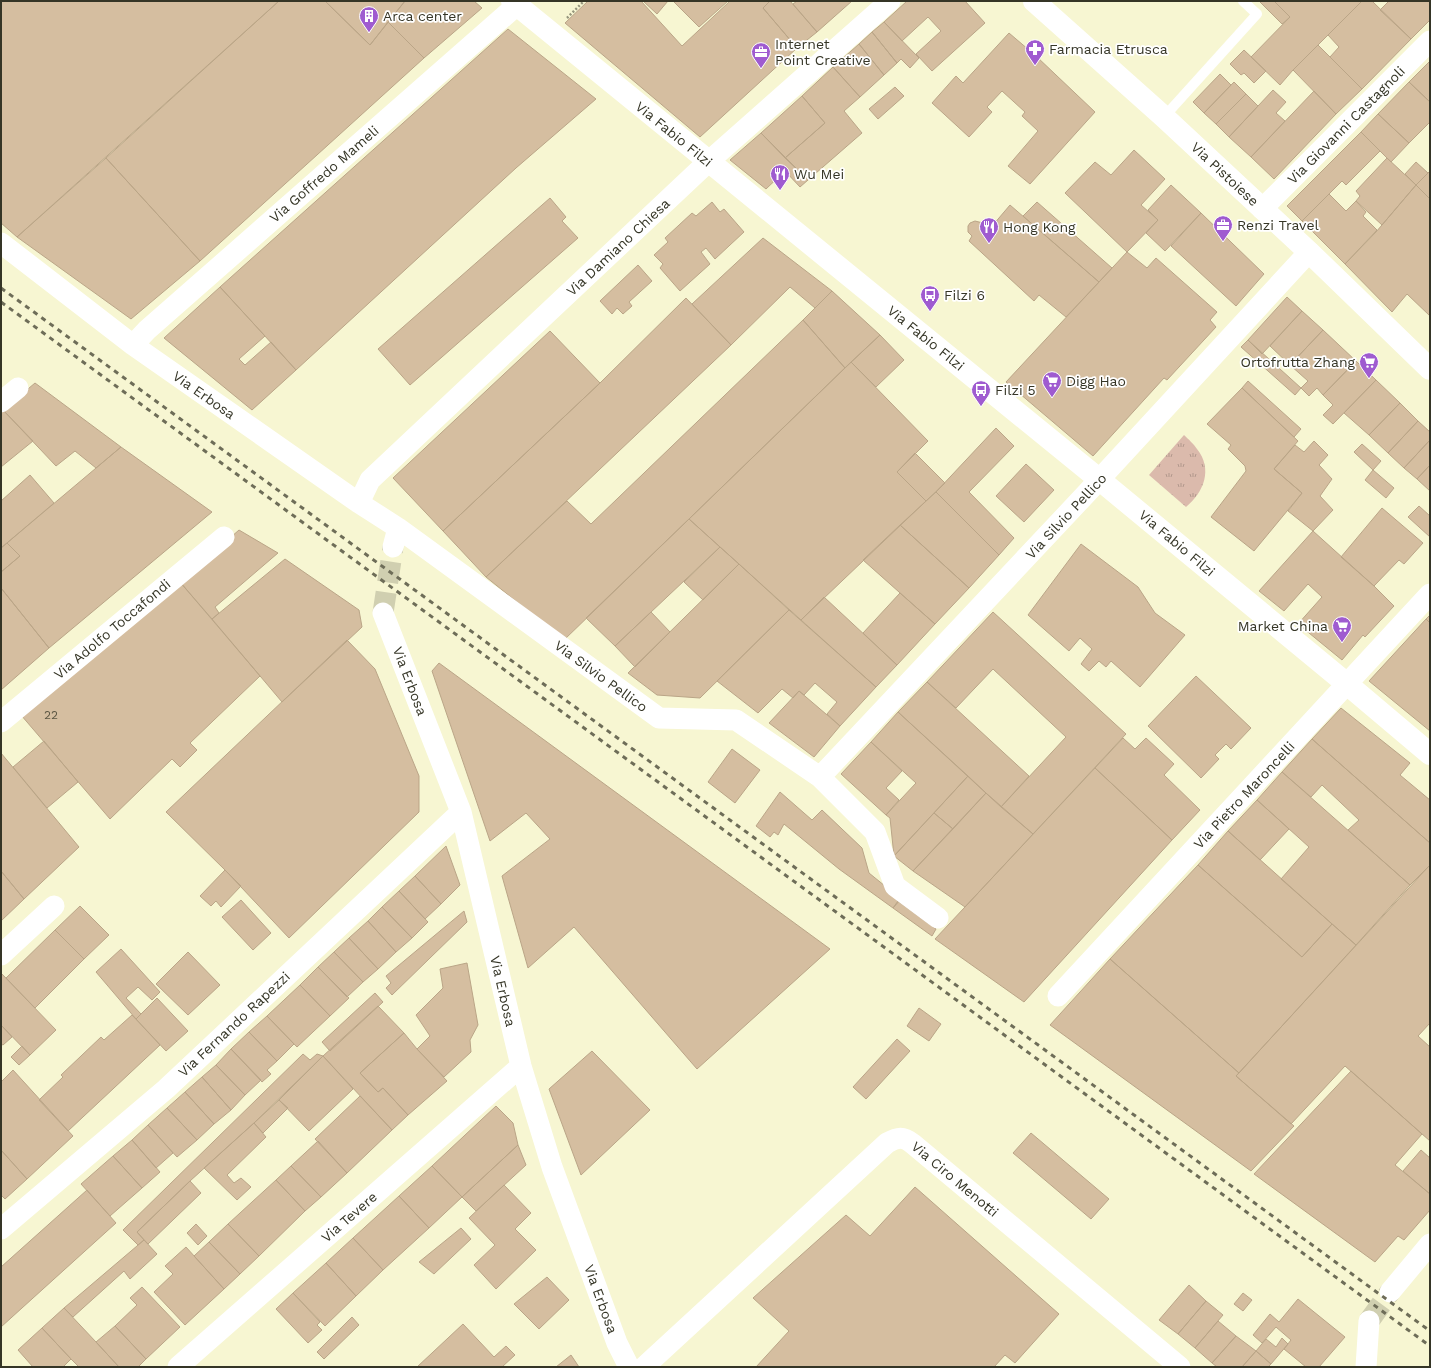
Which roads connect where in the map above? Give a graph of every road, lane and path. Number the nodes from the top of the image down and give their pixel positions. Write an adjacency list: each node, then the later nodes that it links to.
1 (890, 1): 7 (street, Via Damiano Chiesa)
2 (1034, 1): 6 (street, Via Pistoiese)
3 (1243, 1): 6 (lane)
4 (514, 3): 7 (street, Via Fabio Filzi); 11 (street, Via Goffredo Mameli)
5 (1430, 41): 8 (street, Via Giovanni Castagnoli)
6 (1164, 117): 8 (street, Via Pistoiese)
7 (708, 162): 15 (street, Via Fabio Filzi); 16 (street, Via Damiano Chiesa)
8 (1262, 208): 10 (street, Via Pistoiese)
9 (1, 242): 11 (street, Via Erbosa)
10 (1309, 252): 12 (street, Via Pistoiese); 15 (street, Via Silvio Pellico)
11 (133, 345): 16 (street, Via Erbosa)
12 (1430, 369)
13 (18, 388): 14 (street)
14 (1, 402)
15 (1100, 480): 21 (street, Via Fabio Filzi); 24 (street, Via Silvio Pellico)
16 (359, 503): 18 (street, Via Erbosa)
17 (224, 537): 22 (street, Via Adolfo Toccafondi)
18 (395, 538): 24 (street, Via Silvio Pellico)
19 (1430, 594): 21 (street, Via Pietro Maroncelli)
20 (383, 613): 25 (street, Via Erbosa)
21 (1347, 684): 23 (street, Via Fabio Filzi); 29 (street, Via Pietro Maroncelli)
22 (1, 722)
23 (1430, 754)
24 (820, 777): 27 (street, Via Silvio Pellico)
25 (461, 812): 30 (street, Via Erbosa); 31 (street, Via Fernando Rapezzi)
26 (54, 906): 28 (street)
27 (938, 918)
28 (1, 955)
29 (1058, 996)
30 (520, 1066): 36 (street, Via Tevere); 37 (street, Via Erbosa)
31 (1, 1229)
32 (1430, 1244): 33 (street)
33 (1390, 1292)
34 (1369, 1321): 39 (street)
35 (1167, 1363): 38 (street, Via Ciro Menotti)
36 (178, 1367)
37 (629, 1367)
38 (644, 1367)
39 (1366, 1367)

